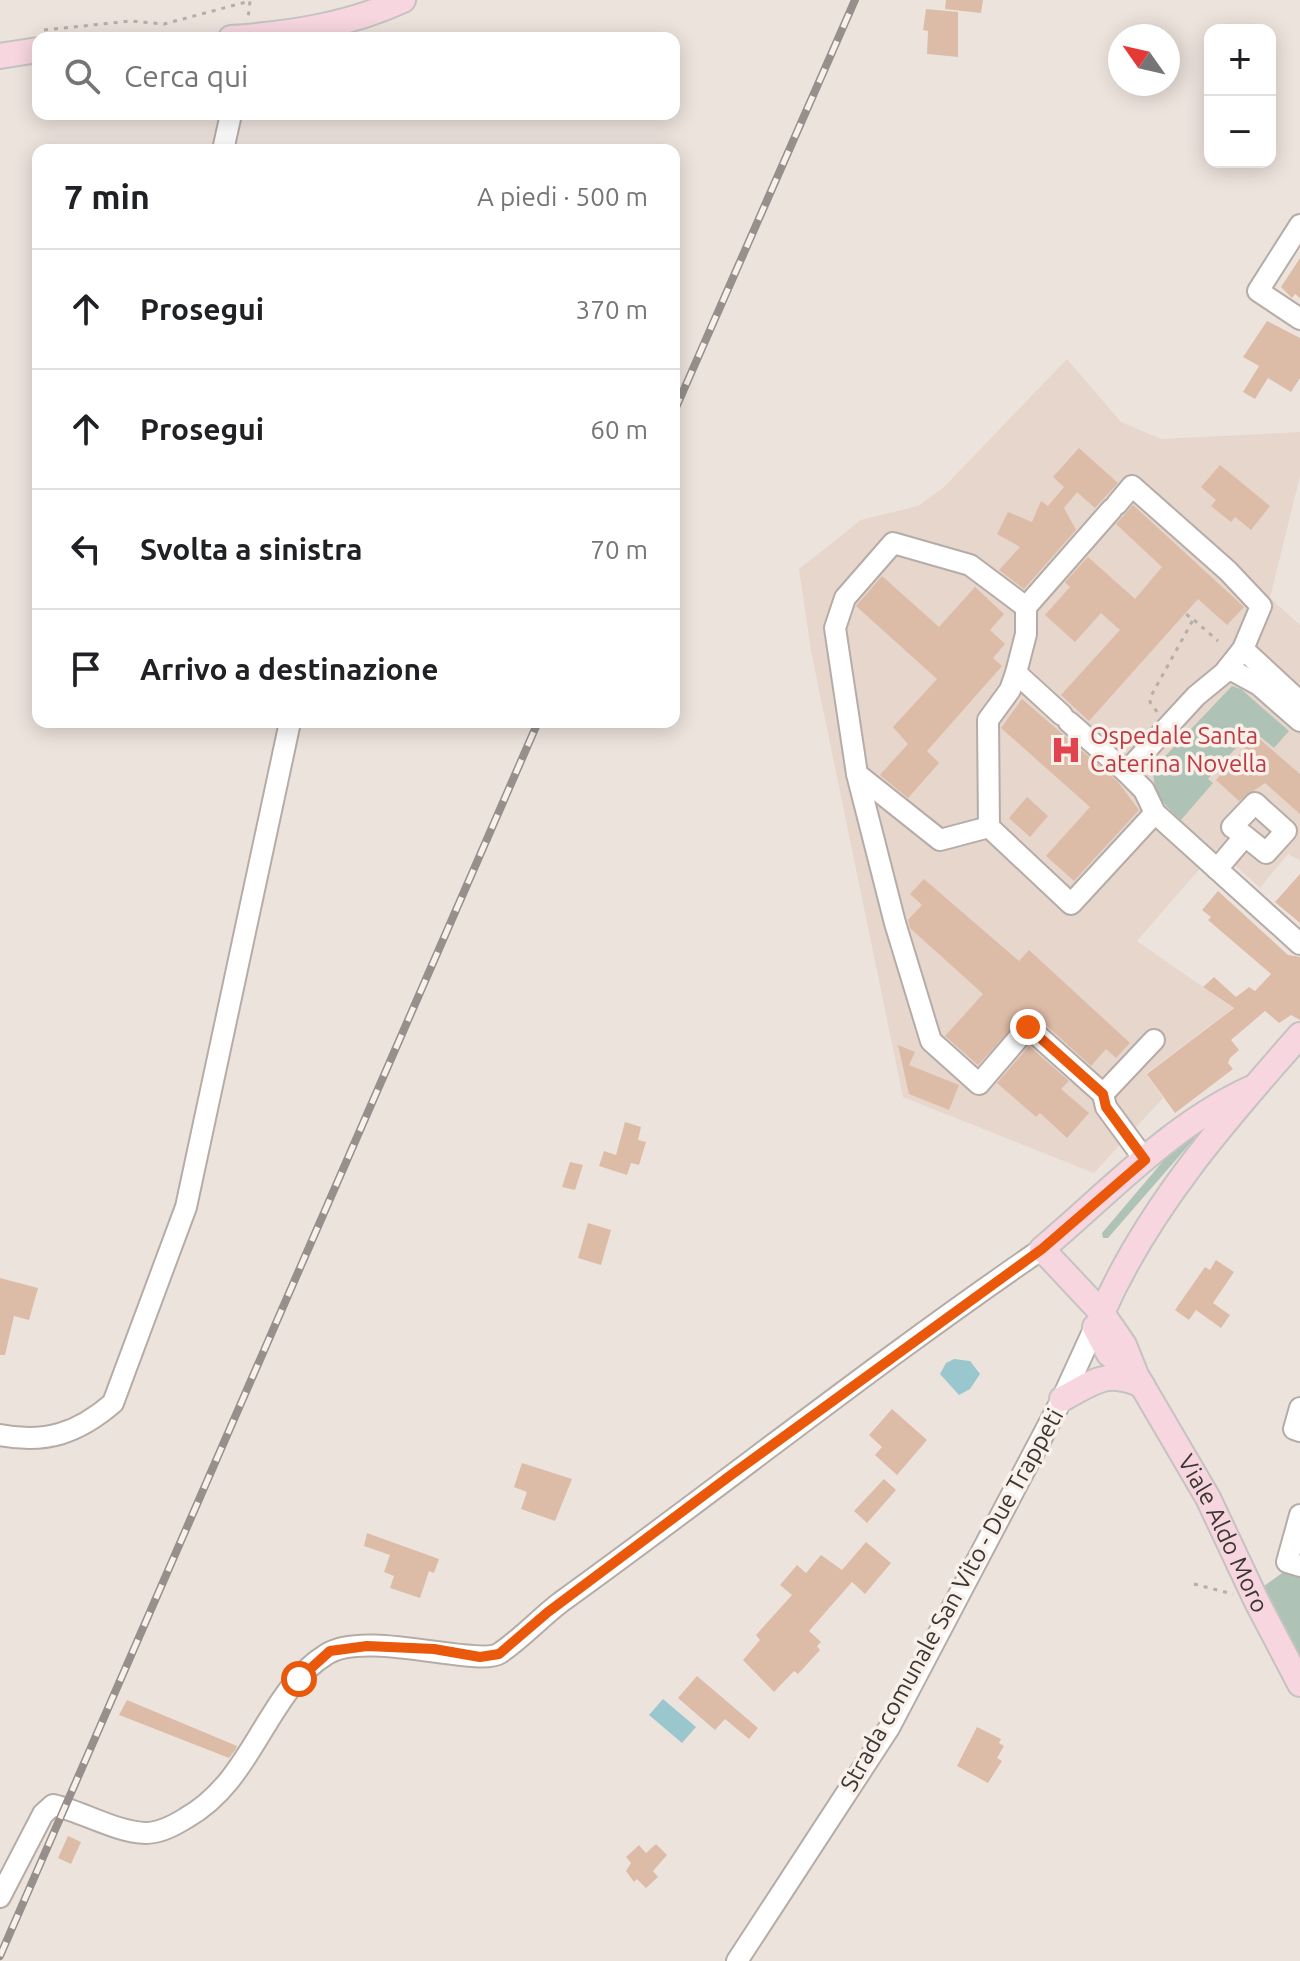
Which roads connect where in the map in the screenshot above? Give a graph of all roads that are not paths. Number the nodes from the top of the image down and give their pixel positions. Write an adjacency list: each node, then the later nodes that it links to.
1 (403, 0): 2 (main road)
2 (286, 32)
3 (32, 43): 4 (main road)
4 (0, 56)
5 (230, 120): 6 (street)
6 (224, 144)
7 (1300, 225): 8 (street)
8 (1300, 319)
9 (1026, 607): 10 (street); 12 (street); 17 (street)
10 (1243, 649): 11 (street); 13 (street)
11 (1228, 668): 14 (street); 16 (street)
12 (1016, 673): 16 (street); 19 (street)
13 (1300, 702)
14 (1300, 721)
15 (289, 728): 34 (street)
16 (1126, 772): 18 (street)
17 (857, 774): 19 (street); 26 (street)
18 (1155, 813): 19 (street); 21 (street)
19 (989, 827)
20 (1245, 836): 21 (street)
21 (1217, 869): 22 (street)
22 (1300, 944)
23 (1300, 1035): 25 (main road)
24 (1154, 1040): 26 (street)
25 (1254, 1087): 27 (main road); 29 (main road)
26 (1103, 1094): 27 (street)
27 (1145, 1160): 28 (main road)
28 (1042, 1249): 29 (main road, Viale Aldo Moro); 38 (street)
29 (1098, 1320): 30 (main road, Viale Aldo Moro); 31 (street, Strada comunale San Vito - Due Trappeti)
30 (1139, 1380): 31 (main road); 37 (main road, Viale Aldo Moro)
31 (1062, 1399): 39 (street, Strada comunale San Vito - Due Trappeti)
32 (1300, 1408): 33 (street)
33 (1297, 1430)
34 (0, 1435)
35 (1300, 1515): 36 (street)
36 (1300, 1566)
37 (1300, 1684)
38 (0, 1897)
39 (737, 1961)

